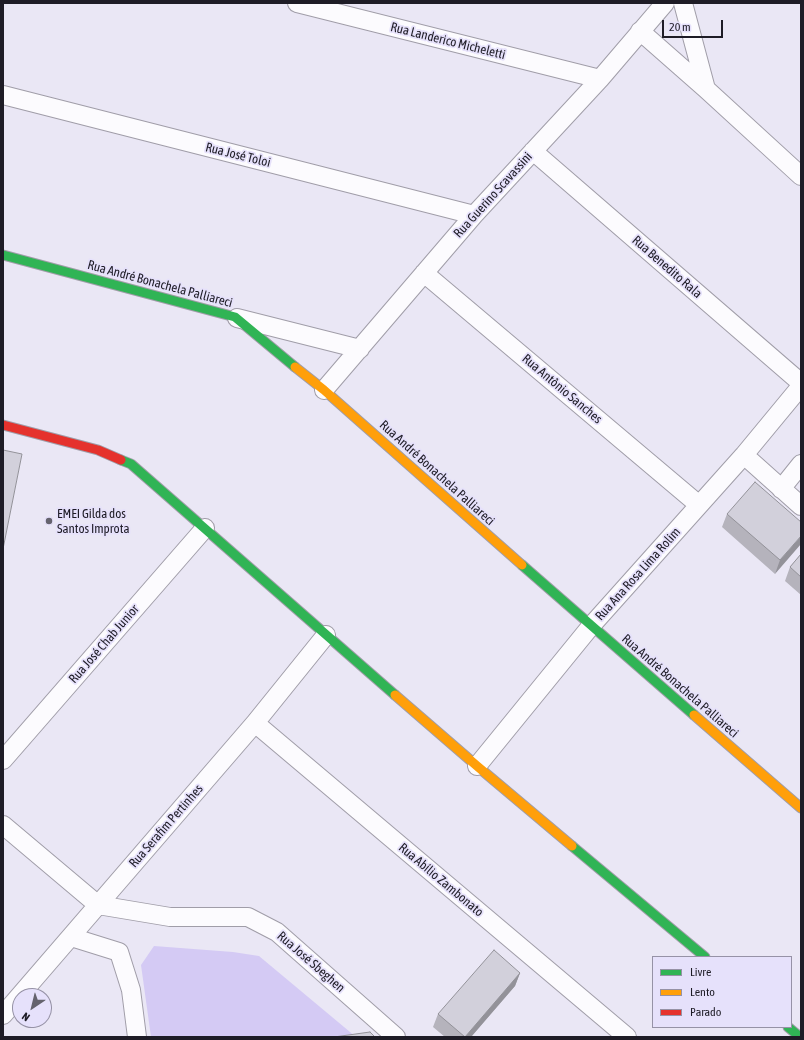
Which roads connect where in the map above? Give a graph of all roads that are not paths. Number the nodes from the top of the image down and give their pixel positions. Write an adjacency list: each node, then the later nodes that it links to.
1 (297, 3): 5 (street, Rua Landerico Micheletti)
2 (665, 3): 4 (street, Rua Guerino Scavassini)
3 (683, 3): 6 (street)
4 (640, 31): 5 (street, Rua Guerino Scavassini); 6 (street)
5 (600, 79): 8 (street, Rua Guerino Scavassini)
6 (706, 88): 9 (street)
7 (3, 95): 10 (street, Rua José Toloi)
8 (533, 151): 10 (street, Rua Guerino Scavassini); 15 (street, Rua Benedito Rala)
9 (801, 176)
10 (474, 215): 12 (street, Rua Guerino Scavassini)
11 (3, 255): 13 (street, Rua André Bonachela Palliareci)
12 (424, 273): 14 (street, Rua Guerino Scavassini); 21 (street, Rua Antônio Sanches)
13 (235, 317): 14 (street); 16 (street, Rua André Bonachela Palliareci)
14 (360, 349): 16 (street, Rua Guerino Scavassini)
15 (801, 384): 18 (street, Rua Ana Rosa Lima Rolim)
16 (324, 390): 24 (street, Rua André Bonachela Palliareci)
17 (3, 425): 23 (street)
18 (744, 455): 20 (street); 21 (street, Rua Ana Rosa Lima Rolim)
19 (801, 464): 20 (street)
20 (781, 489): 22 (street)
21 (699, 505): 24 (street, Rua Ana Rosa Lima Rolim)
22 (801, 506)
23 (205, 528): 25 (street); 27 (street, Rua José Chab Junior)
24 (591, 626): 28 (street, Rua Ana Rosa Lima Rolim); 29 (street, Rua André Bonachela Palliareci)
25 (326, 635): 26 (street, Rua Serafim Pertinhes); 28 (street)
26 (255, 723): 31 (street, Rua Serafim Pertinhes); 38 (street, Rua Abílio Zambonato)
27 (3, 760)
28 (478, 766): 33 (street)
29 (801, 808)
30 (3, 825): 31 (street)
31 (98, 905): 32 (street, Rua Serafim Pertinhes); 37 (street, Rua José Sbeghen)
32 (71, 937): 34 (street, Rua Serafim Pertinhes); 36 (street)
33 (704, 956)
34 (3, 1015)
35 (789, 1028): 39 (street)
36 (137, 1037)
37 (396, 1037)
38 (628, 1037)
39 (800, 1037)

